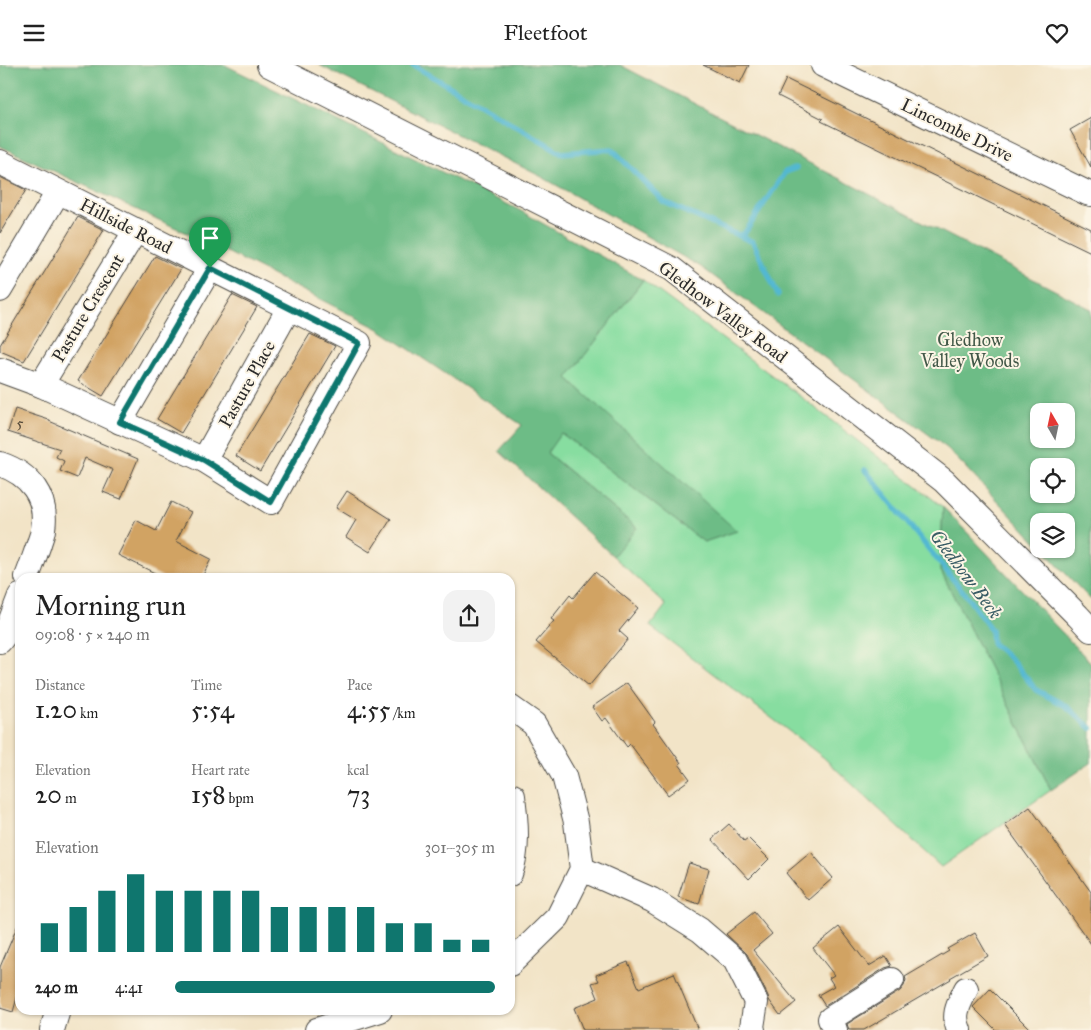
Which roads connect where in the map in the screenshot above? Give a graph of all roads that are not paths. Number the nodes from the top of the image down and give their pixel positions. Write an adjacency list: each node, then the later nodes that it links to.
1 (269, 65): 17 (street, Gledhow Valley Road)
2 (823, 65): 5 (street, Lincombe Drive)
3 (0, 162): 4 (street, Hillside Road)
4 (58, 192): 6 (street, Hillside Road); 8 (street)
5 (1091, 194)
6 (136, 231): 7 (street, Hillside Road); 11 (street, Pasture Crescent)
7 (210, 268): 9 (street, Hillside Road); 12 (street)
8 (0, 290)
9 (289, 308): 13 (street, Pasture Place); 13 (street, Hillside Road)
10 (0, 370): 11 (street)
11 (41, 385): 12 (street)
12 (120, 422): 13 (street)
13 (204, 460)
14 (0, 464): 15 (street)
15 (28, 573)
16 (15, 609): 18 (street)
17 (1091, 630)
18 (0, 641)
19 (515, 711): 22 (street)
20 (515, 814): 21 (street)
21 (515, 847)
22 (582, 869): 23 (street); 30 (street)
23 (515, 959)
24 (892, 981): 31 (street)
25 (966, 989): 32 (street)
26 (56, 1015): 28 (street)
27 (364, 1015): 29 (street)
28 (52, 1030)
29 (317, 1030)
30 (753, 1030)
31 (835, 1030)
32 (959, 1030)

